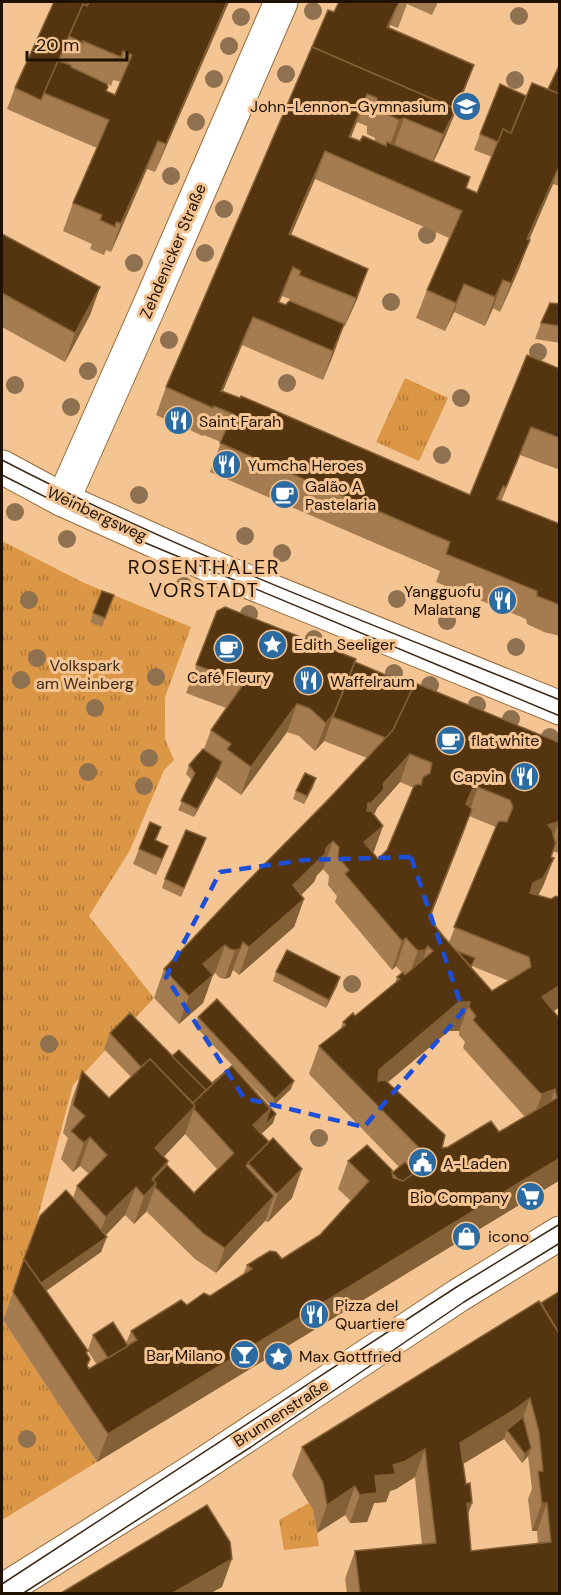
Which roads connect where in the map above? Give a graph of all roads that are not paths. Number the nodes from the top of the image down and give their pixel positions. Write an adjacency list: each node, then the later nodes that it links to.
1 (282, 2): 3 (street, Zehdenicker Straße)
2 (2, 467): 3 (street, Weinbergsweg)
3 (63, 500): 4 (street, Weinbergsweg)
4 (560, 708)
5 (560, 1233): 6 (street, Brunnenstraße)
6 (2, 1591)

